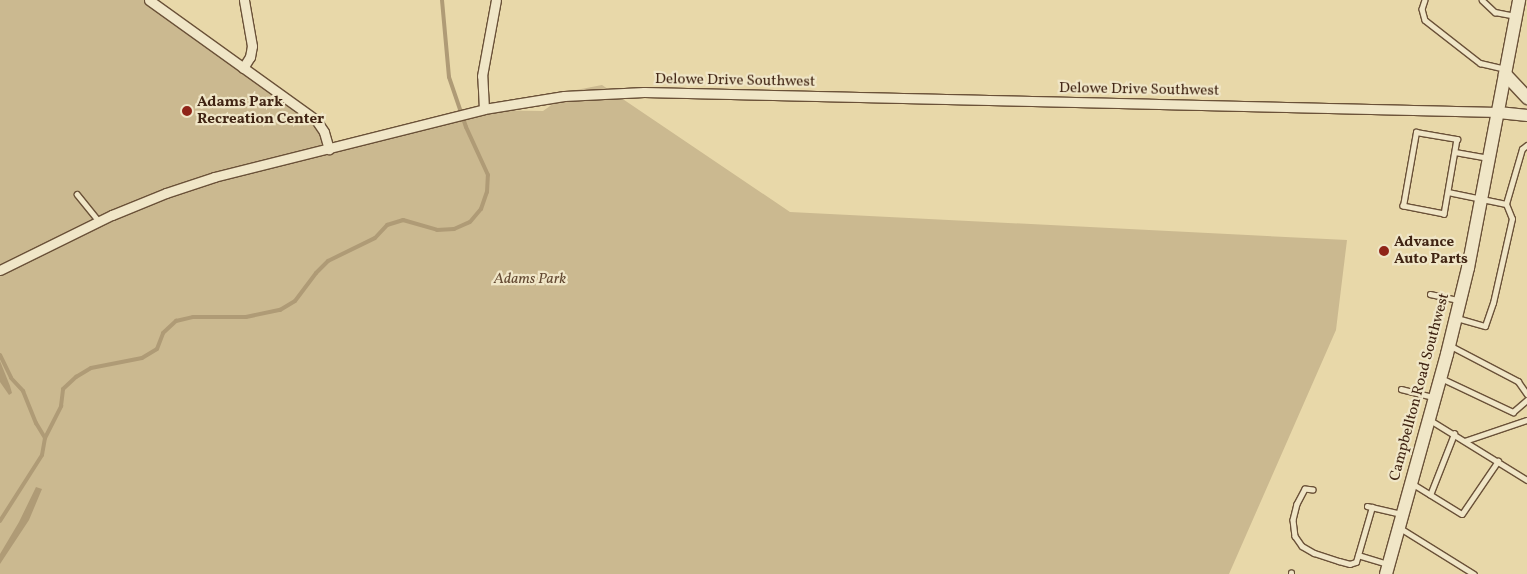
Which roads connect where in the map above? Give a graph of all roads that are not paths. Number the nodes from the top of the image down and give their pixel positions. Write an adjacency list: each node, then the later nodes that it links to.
1 (149, 0): 7 (street)
2 (244, 0): 7 (street)
3 (496, 0): 10 (street)
4 (1425, 0): 8 (lane)
5 (1482, 0): 6 (lane)
6 (1518, 10): 8 (main road, Campbellton Road Southwest)
7 (243, 68): 14 (street)
8 (1505, 72): 9 (main road); 11 (main road, Campbellton Road Southwest)
9 (1527, 98)
10 (484, 109): 11 (street, Delowe Drive Southwest); 14 (street, Delowe Drive Southwest)
11 (1498, 112): 12 (street); 16 (main road, Campbellton Road Southwest)
12 (1527, 115)
13 (1527, 145): 20 (lane)
14 (329, 149): 21 (street, Delowe Drive Southwest)
15 (1455, 152): 16 (lane); 17 (lane); 17 (lane)
16 (1489, 158): 19 (main road, Campbellton Road Southwest)
17 (1448, 192): 19 (lane)
18 (78, 194): 21 (lane)
19 (1481, 199): 20 (lane); 24 (main road, Campbellton Road Southwest)
20 (1506, 204): 25 (lane)
21 (99, 221): 22 (street, Delowe Drive Southwest)
22 (0, 270)
23 (1430, 294): 24 (lane)
24 (1460, 300): 25 (main road, Campbellton Road Southwest)
25 (1456, 318): 26 (main road, Campbellton Road Southwest)
26 (1449, 345): 27 (main road, Campbellton Road Southwest); 29 (lane)
27 (1441, 378): 30 (main road, Campbellton Road Southwest); 31 (lane)
28 (1401, 389): 30 (lane)
29 (1527, 394)
30 (1435, 398): 32 (main road, Campbellton Road Southwest)
31 (1527, 400)
32 (1429, 419): 34 (lane); 38 (main road, Campbellton Road Southwest)
33 (1527, 420): 35 (lane)
34 (1454, 434): 35 (lane); 40 (lane)
35 (1465, 441): 36 (lane)
36 (1498, 461): 37 (lane); 40 (lane)
37 (1527, 480)
38 (1412, 483): 40 (lane); 41 (main road, Campbellton Road Southwest)
39 (1313, 490): 43 (lane)
40 (1430, 495)
41 (1403, 514): 42 (main road, Campbellton Road Southwest); 43 (lane)
42 (1399, 528): 44 (main road, Campbellton Road Southwest); 45 (lane)
43 (1358, 555): 44 (lane)
44 (1388, 569)
45 (1474, 574)

